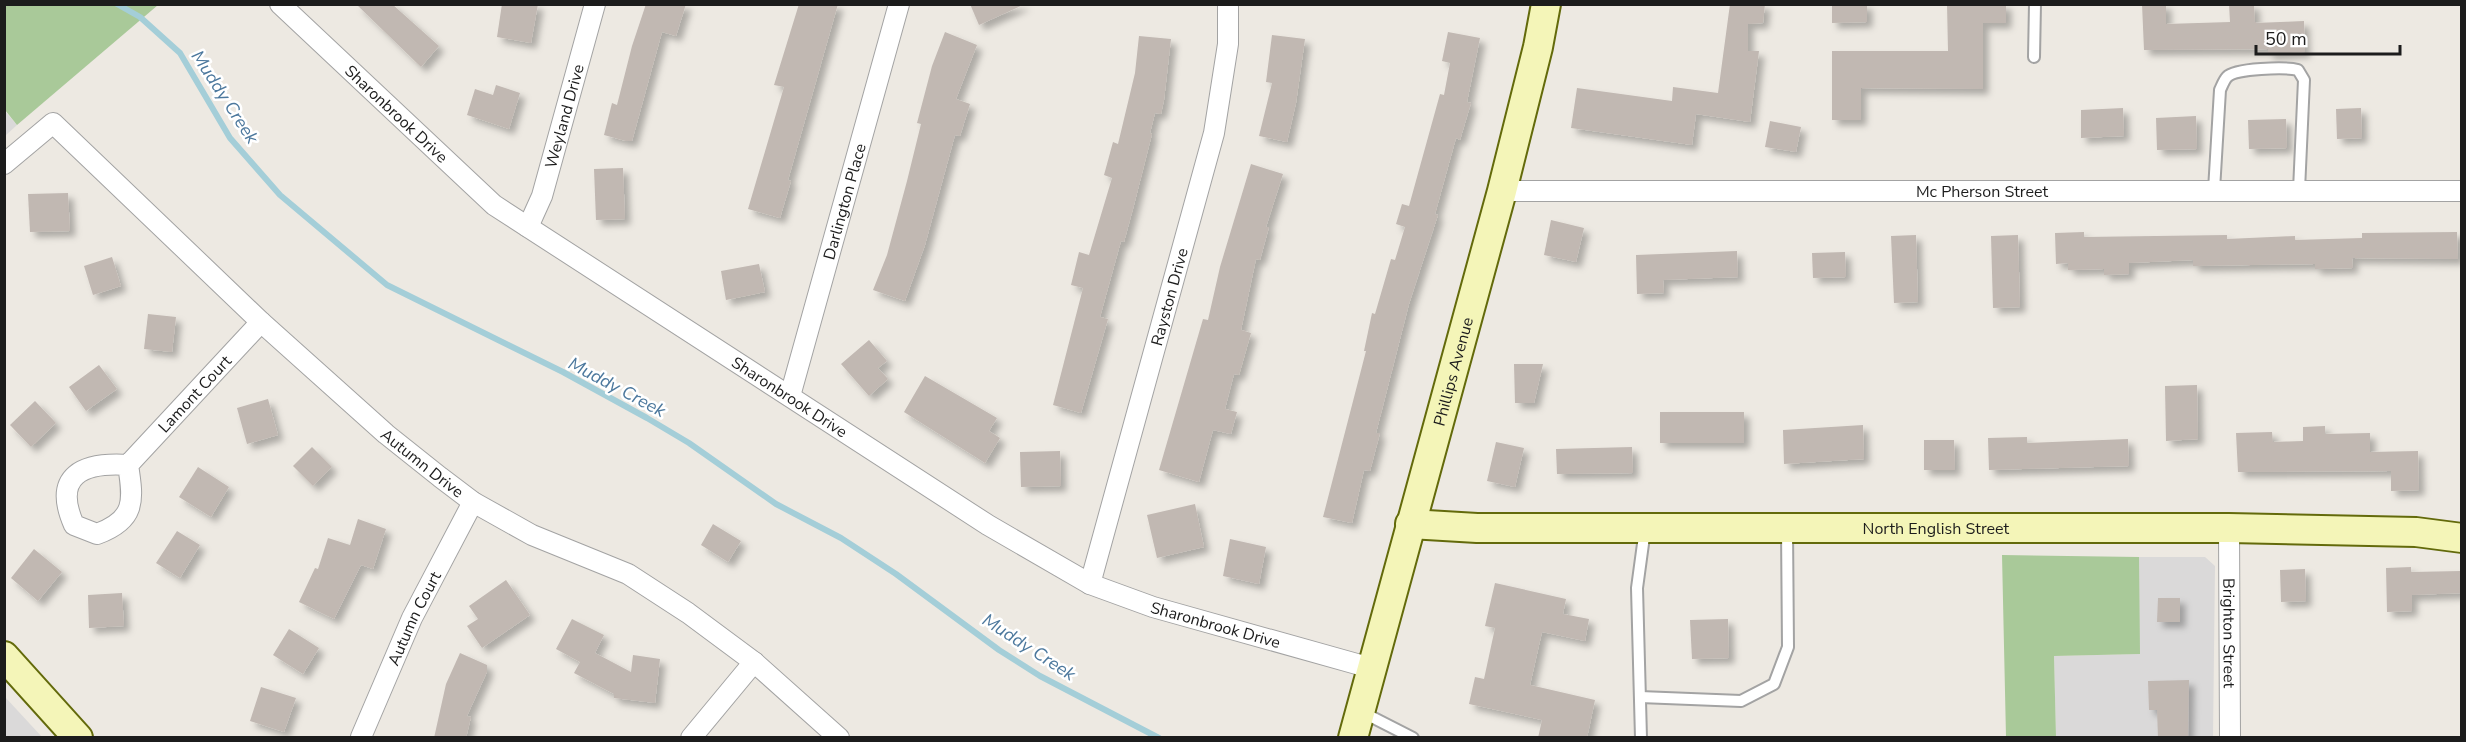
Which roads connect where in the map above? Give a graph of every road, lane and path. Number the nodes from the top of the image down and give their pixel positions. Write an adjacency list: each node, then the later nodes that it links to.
1 (280, 4): 13 (street, Sharonbrook Drive)
2 (595, 4): 13 (street, Weyland Drive)
3 (899, 4): 15 (street, Darlington Place)
4 (1228, 4): 23 (street, Rayston Drive)
5 (1546, 4): 11 (street, Phillips Avenue)
6 (2035, 4): 7 (lane)
7 (2034, 57)
8 (4, 164): 14 (street, Autumn Drive)
9 (2214, 190): 10 (street, Mc Pherson Street); 10 (lane); 11 (street, Mc Pherson Street)
10 (2299, 190): 12 (street, Mc Pherson Street)
11 (1502, 191): 18 (street, Phillips Avenue)
12 (2462, 191)
13 (528, 227): 15 (street, Sharonbrook Drive)
14 (261, 322): 16 (street, Lamont Court); 17 (street, Autumn Drive)
15 (790, 396): 23 (street, Sharonbrook Drive)
16 (128, 465)
17 (473, 502): 25 (street, Autumn Drive); 29 (street, Autumn Court)
18 (1410, 525): 19 (street, North English Street); 26 (street, Phillips Avenue)
19 (1645, 528): 21 (street, North English Street); 27 (lane)
20 (2229, 528): 21 (street, North English Street); 22 (street, North English Street); 36 (street, Brighton Street)
21 (1787, 529): 27 (lane)
22 (2462, 538)
23 (1090, 584): 26 (street, Sharonbrook Drive)
24 (4, 656): 30 (street)
25 (754, 662): 32 (street); 33 (street, Autumn Drive)
26 (1371, 668): 28 (street, Phillips Avenue)
27 (1640, 697): 35 (lane)
28 (1356, 724): 34 (lane)
29 (363, 737): 31 (street, Autumn Court)
30 (78, 738)
31 (354, 738)
32 (691, 738)
33 (839, 738)
34 (1413, 738)
35 (1641, 738)
36 (2230, 738)

